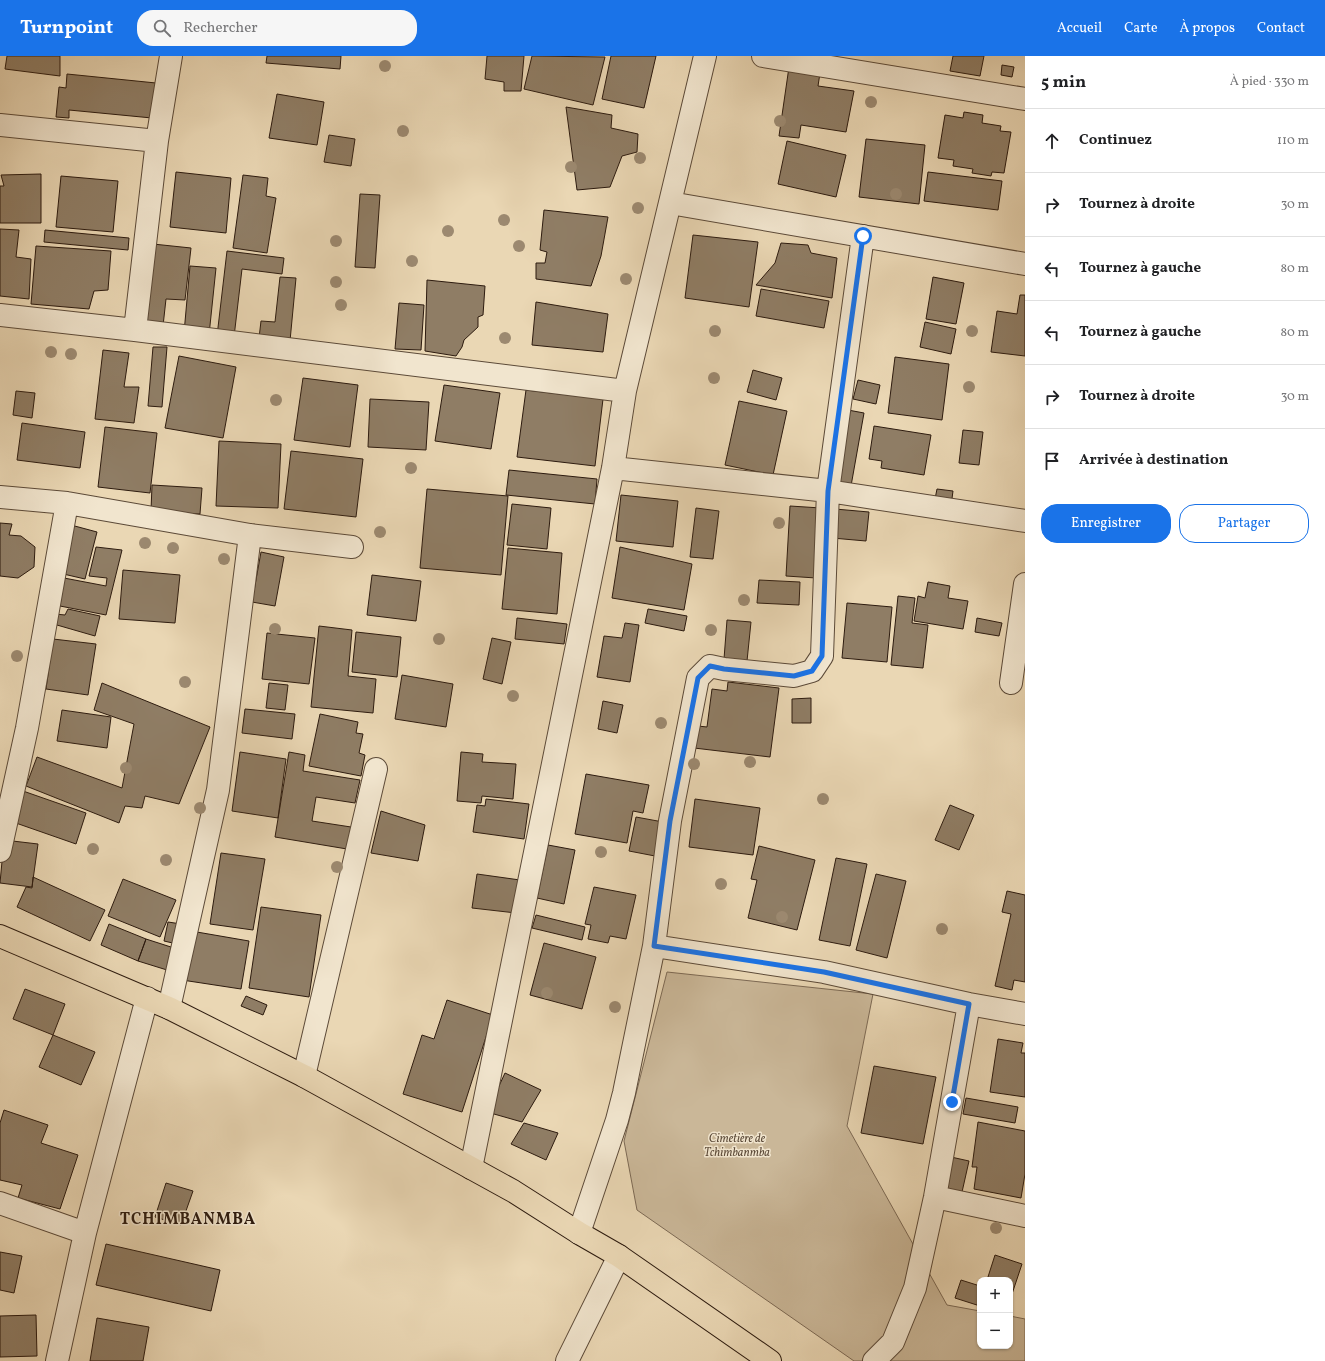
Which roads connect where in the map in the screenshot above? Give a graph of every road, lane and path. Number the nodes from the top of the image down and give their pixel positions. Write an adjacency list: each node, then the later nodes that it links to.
1 (171, 56): 6 (street)
2 (704, 56): 7 (street)
3 (763, 56): 4 (street)
4 (1025, 99)
5 (0, 125): 6 (street)
6 (157, 141): 11 (street)
7 (670, 203): 8 (street); 12 (street)
8 (863, 236): 9 (street); 14 (street)
9 (1025, 264)
10 (0, 315): 11 (street)
11 (135, 330): 12 (street)
12 (625, 391): 13 (street)
13 (613, 468): 14 (street); 31 (street)
14 (828, 491): 17 (street); 25 (street)
15 (0, 497): 16 (street)
16 (67, 504): 18 (street); 23 (street)
17 (1025, 521)
18 (250, 535): 19 (street); 28 (street)
19 (352, 547)
20 (1025, 584): 21 (street)
21 (1011, 683)
22 (376, 769): 30 (street)
23 (0, 851)
24 (0, 936): 26 (highway)
25 (654, 946): 27 (street); 36 (street)
26 (147, 998): 28 (highway); 35 (street)
27 (969, 1004): 29 (street); 32 (street)
28 (169, 1008): 30 (highway)
29 (1025, 1014)
30 (304, 1076): 31 (highway)
31 (471, 1168): 36 (highway)
32 (935, 1197): 34 (street); 41 (street)
33 (0, 1203): 35 (street)
34 (1025, 1216)
35 (85, 1233): 38 (street)
36 (579, 1233): 37 (highway)
37 (619, 1256): 39 (street); 40 (highway)
38 (57, 1361)
39 (567, 1361)
40 (770, 1361)
41 (874, 1361)

